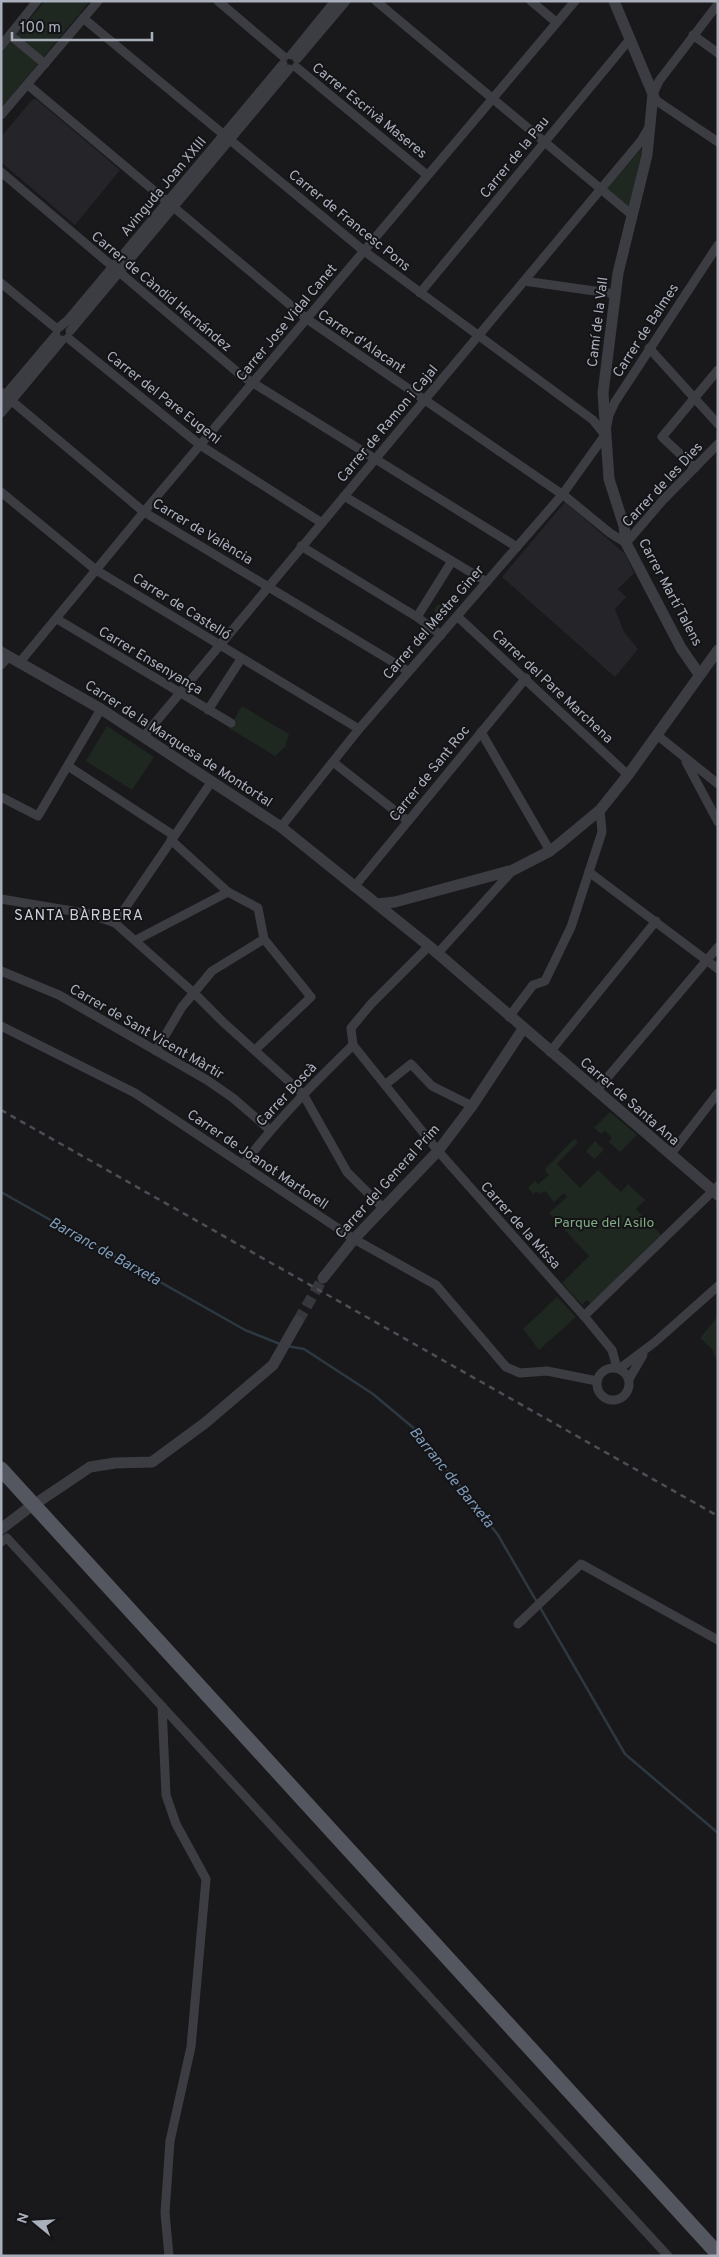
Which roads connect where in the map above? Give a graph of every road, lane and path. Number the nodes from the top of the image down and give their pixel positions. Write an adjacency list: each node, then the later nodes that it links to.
1 (38, 1): 13 (street)
2 (98, 1): 11 (street)
3 (218, 1): 18 (street, Carrer Escrivà Maseres)
4 (335, 1): 18 (street, Avinguda Joan XXIII)
5 (346, 1): 18 (street, Avinguda Joan XXIII)
6 (376, 1): 23 (street)
7 (531, 1): 12 (street)
8 (575, 1): 12 (street, Carrer Jose Vidal Canet)
9 (614, 1): 15 (street, Camí de la Vall)
10 (718, 4): 14 (street)
11 (83, 18): 19 (street); 27 (street, Carrer de Francesc Pons)
12 (556, 22): 23 (street, Carrer Jose Vidal Canet)
13 (10, 35): 16 (street); 19 (street)
14 (693, 35): 17 (street); 21 (street)
15 (630, 39): 21 (street, Camí de la Vall); 28 (street, Carrer de la Pau)
16 (1, 46)
17 (718, 53)
18 (290, 62): 27 (street, Avinguda Joan XXIII); 31 (street, Carrer Escrivà Maseres)
19 (45, 64): 20 (street)
20 (28, 85): 24 (street); 33 (street, Carrer d'Alacant)
21 (653, 94): 26 (street, Camí de la Vall); 29 (street)
22 (1, 98): 24 (street)
23 (493, 98): 28 (street); 31 (street, Carrer Jose Vidal Canet)
24 (10, 105): 25 (street)
25 (1, 115)
26 (650, 126): 32 (street, Carrer de Ramon i Cajal); 34 (street, Camí de la Vall)
27 (226, 138): 33 (street, Avinguda Joan XXIII); 36 (street, Carrer de Francesc Pons)
28 (545, 141): 32 (street); 40 (street, Carrer de la Pau)
29 (718, 142)
30 (1, 172): 37 (street, Carrer de Càndid Hernández)
31 (427, 175): 36 (street, Carrer Jose Vidal Canet)
32 (602, 188): 34 (street); 38 (street, Carrer de Ramon i Cajal)
33 (170, 205): 37 (street, Avinguda Joan XXIII); 42 (street, Carrer d'Alacant)
34 (632, 215): 41 (street, Camí de la Vall)
35 (718, 245): 45 (street, Carrer de Balmes)
36 (364, 251): 40 (street, Carrer de Francesc Pons); 42 (street, Carrer Jose Vidal Canet)
37 (116, 270): 43 (street, Avinguda Joan XXIII); 47 (street, Carrer de Càndid Hernández)
38 (524, 280): 41 (street); 44 (street, Carrer de Ramon i Cajal)
39 (1, 283): 43 (street, Carrer del Pare Eugeni)
40 (420, 293): 44 (street, Carrer de Francesc Pons)
41 (616, 294): 53 (street, Camí de la Vall)
42 (307, 319): 47 (street, Carrer Jose Vidal Canet); 50 (street, Carrer d'Alacant)
43 (63, 333): 48 (street, Avinguda Joan XXIII); 55 (street, Carrer del Pare Eugeni)
44 (478, 335): 50 (street, Carrer de Ramon i Cajal); 53 (street, Carrer de Francesc Pons)
45 (649, 348): 49 (street); 53 (street, Carrer de Balmes)
46 (718, 370): 49 (street)
47 (252, 383): 55 (street, Carrer Jose Vidal Canet); 56 (street, Carrer de Càndid Hernández)
48 (5, 397): 51 (street, Avinguda Joan XXIII); 61 (street, Carrer de València)
49 (694, 398): 52 (street); 57 (street)
50 (424, 400): 56 (street, Carrer de Ramon i Cajal); 59 (street, Carrer d'Alacant)
51 (1, 413)
52 (718, 424)
53 (605, 435): 59 (street, Carrer del Mestre Giner); 63 (street, Carrer Martí Talens)
54 (718, 444): 57 (street, Carrer de les Dies)
55 (200, 445): 61 (street, Carrer Jose Vidal Canet); 62 (street, Carrer del Pare Eugeni)
56 (376, 458): 60 (street, Carrer de Ramon i Cajal); 65 (street, Carrer de Càndid Hernández)
57 (694, 468): 63 (street, Carrer de les Dies)
58 (1, 492): 67 (street, Carrer de Castelló)
59 (562, 495): 63 (street, Carrer d'Alacant); 65 (street, Carrer del Mestre Giner)
60 (344, 496): 62 (street, Carrer de Ramon i Cajal); 66 (street)
61 (144, 512): 67 (street, Carrer Jose Vidal Canet); 69 (street, Carrer de València)
62 (322, 523): 64 (street, Carrer de Ramon i Cajal)
63 (626, 543): 80 (street, Carrer Martí Talens)
64 (302, 546): 69 (street, Carrer de Ramon i Cajal); 70 (street)
65 (516, 547): 68 (street, Carrer del Mestre Giner)
66 (452, 561): 68 (street); 70 (street, Carrer del Mestre Giner)
67 (96, 570): 72 (street, Carrer Jose Vidal Canet); 74 (street, Carrer de Castelló)
68 (487, 582): 71 (street, Carrer del Mestre Giner)
69 (268, 587): 74 (street, Carrer de Ramon i Cajal); 79 (street, Carrer de València)
70 (417, 617): 73 (street)
71 (458, 617): 73 (street, Carrer del Mestre Giner); 81 (street, Carrer del Pare Marchena)
72 (57, 619): 78 (street, Carrer Jose Vidal Canet); 82 (street, Carrer Ensenyança)
73 (441, 635): 79 (street, Carrer del Mestre Giner)
74 (220, 646): 77 (street, Carrer de Castelló); 82 (street, Carrer de Ramon i Cajal)
75 (718, 650): 80 (street)
76 (4, 658): 78 (street, Carrer de la Marquesa de Montortal)
77 (241, 659): 84 (street); 86 (street, Carrer de Castelló)
78 (20, 662): 83 (street, Carrer de la Marquesa de Montortal)
79 (408, 671): 86 (street, Carrer del Mestre Giner)
80 (700, 674): 88 (street)
81 (526, 678): 87 (street, Carrer de Sant Roc); 93 (street, Carrer del Pare Marchena)
82 (181, 693): 84 (street, Carrer Ensenyança); 89 (street, Carrer de Ramon i Cajal)
83 (101, 709): 89 (street, Carrer de la Marquesa de Montortal); 92 (street)
84 (208, 710): 85 (street, Carrer Ensenyança)
85 (232, 723)
86 (359, 729): 91 (street, Carrer del Mestre Giner)
87 (480, 732): 98 (street, Carrer de Sant Roc); 102 (street)
88 (657, 735): 90 (street); 93 (street)
89 (144, 736): 94 (street, Carrer de la Marquesa de Montortal)
90 (685, 759): 95 (street); 99 (street)
91 (333, 762): 98 (street); 100 (street, Carrer del Mestre Giner)
92 (68, 766): 96 (street); 101 (street)
93 (628, 775): 97 (street)
94 (212, 781): 100 (street, Carrer de la Marquesa de Montortal); 101 (street)
95 (718, 784)
96 (1, 797)
97 (600, 810): 102 (street); 104 (street)
98 (408, 821): 105 (street, Carrer de Sant Roc)
99 (718, 822)
100 (281, 827): 105 (street, Carrer de la Marquesa de Montortal)
101 (172, 837): 106 (street); 112 (street)
102 (550, 852): 103 (street)
103 (513, 870): 109 (street); 116 (street)
104 (589, 872): 111 (street); 121 (street)
105 (354, 887): 108 (street, Carrer de la Marquesa de Montortal)
106 (228, 892): 113 (street); 114 (street)
107 (1, 899): 112 (street)
108 (375, 902): 109 (street); 110 (street, Carrer de la Marquesa de Montortal)
109 (395, 902): 110 (street)
110 (398, 921): 116 (street, Carrer de la Marquesa de Montortal)
111 (656, 921): 117 (street); 127 (street)
112 (114, 923): 114 (street)
113 (264, 939): 120 (street); 125 (street)
114 (136, 940): 120 (street)
115 (718, 947): 117 (street)
116 (433, 950): 121 (street, Carrer de Santa Ana); 124 (street)
117 (706, 960): 118 (street); 129 (street)
118 (718, 969)
119 (1, 971): 126 (street, Carrer de Sant Vicent Màrtir)
120 (194, 993): 125 (street); 126 (street)
121 (509, 1017): 123 (street, Carrer de Santa Ana)
122 (1, 1026): 136 (street, Carrer de Joanot Martorell)
123 (523, 1029): 127 (street, Carrer de Santa Ana); 132 (street, Carrer del General Prim)
124 (353, 1046): 128 (street, Carrer de la Missa); 131 (street, Carrer Boscà)
125 (255, 1050): 131 (street)
126 (156, 1051): 133 (street, Carrer de Sant Vicent Màrtir)
127 (550, 1052): 129 (street, Carrer de Santa Ana)
128 (386, 1084): 132 (street); 134 (street, Carrer de la Missa)
129 (596, 1091): 135 (street, Carrer de Santa Ana)
130 (718, 1093): 135 (street)
131 (303, 1094): 133 (street, Carrer Boscà); 138 (street)
132 (472, 1106): 134 (street, Carrer del General Prim)
133 (270, 1130): 136 (street, Carrer Boscà)
134 (438, 1151): 138 (street, Carrer del General Prim); 142 (street, Carrer de la Missa)
135 (670, 1155): 137 (street, Carrer de Santa Ana)
136 (243, 1165): 139 (street, Carrer de Joanot Martorell)
137 (716, 1191): 142 (street)
138 (384, 1209): 139 (street, Carrer del General Prim)
139 (354, 1239): 140 (street, Carrer del General Prim); 147 (street, Carrer de Joanot Martorell)
140 (323, 1278)
141 (718, 1286): 144 (street)
142 (584, 1316): 145 (street, Carrer de la Missa)
143 (298, 1321): 149 (street)
144 (654, 1342): 145 (street); 146 (street)
145 (618, 1369): 146 (street); 147 (street)
146 (629, 1379): 147 (street)
147 (597, 1381)
148 (1, 1469): 156 (main road)
149 (41, 1500)
150 (26, 1510): 151 (street)
151 (1, 1529)
152 (1, 1542): 155 (street)
153 (518, 1624): 154 (street)
154 (718, 1640)
155 (162, 1706): 157 (street); 158 (street)
156 (718, 2254)
157 (169, 2256)
158 (668, 2256)

